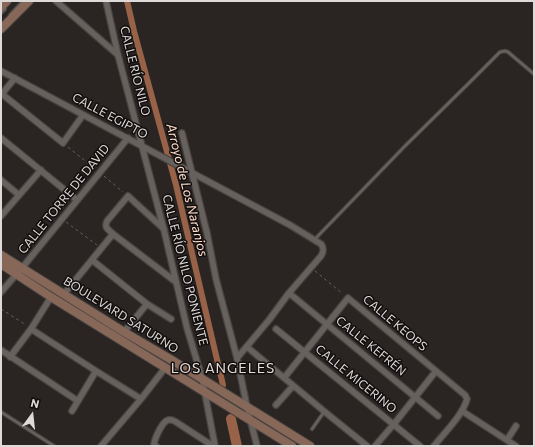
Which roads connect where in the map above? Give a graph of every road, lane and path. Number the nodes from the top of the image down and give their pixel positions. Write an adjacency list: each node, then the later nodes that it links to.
1 (23, 1): 7 (lane)
2 (29, 1): 8 (street)
3 (56, 1): 9 (street)
4 (106, 2): 9 (street, CALLE RÍO NILO)
5 (5, 4): 6 (lane)
6 (1, 12)
7 (1, 24)
8 (1, 29)
9 (118, 55): 19 (street, CALLE RÍO NILO)
10 (1, 70): 12 (street, CALLE EGIPTO)
11 (534, 74): 31 (lane)
12 (15, 78): 13 (street); 14 (street, CALLE EGIPTO)
13 (1, 95): 18 (street)
14 (83, 115): 17 (street, CALLE EGIPTO); 18 (street)
15 (182, 134): 21 (street)
16 (1, 138): 20 (street)
17 (128, 138): 19 (street, CALLE EGIPTO); 22 (street, CALLE TORRE DE DAVID)
18 (63, 143): 22 (path)
19 (142, 146): 21 (street, CALLE EGIPTO); 29 (street, CALLE RÍO NILO PONIENTE)
20 (41, 170): 24 (street); 26 (street)
21 (191, 172): 31 (street, CALLE EGIPTO); 55 (street)
22 (100, 173): 25 (path); 26 (street, CALLE TORRE DE DAVID)
23 (1, 180): 24 (street)
24 (19, 195): 27 (street)
25 (128, 196): 29 (street); 30 (street)
26 (77, 200): 28 (street, CALLE TORRE DE DAVID)
27 (1, 216)
28 (62, 219): 32 (path); 37 (street, CALLE TORRE DE DAVID)
29 (164, 230): 38 (street, CALLE RÍO NILO PONIENTE)
30 (113, 234): 32 (street); 38 (street)
31 (314, 239): 36 (street)
32 (101, 248): 34 (street)
33 (1, 255): 37 (street, BOULEVARD SATURNO)
34 (92, 260): 41 (street); 44 (street)
35 (1, 264): 37 (street, BOULEVARD SATURNO)
36 (311, 268): 40 (street); 43 (path, CALLE KEOPS)
37 (19, 271): 39 (street, CALLE TORRE DE DAVID); 41 (street, BOULEVARD SATURNO); 42 (street, BOULEVARD SATURNO)
38 (176, 282): 59 (street, CALLE RÍO NILO PONIENTE)
39 (1, 292)
40 (289, 293): 47 (street, CALLE KEFRÉN); 51 (street)
41 (64, 294): 50 (street, BOULEVARD SATURNO)
42 (51, 297): 48 (street); 56 (street, BOULEVARD SATURNO)
43 (348, 298): 47 (street); 58 (street, CALLE KEOPS)
44 (147, 304): 46 (street); 50 (street)
45 (1, 309): 48 (path)
46 (171, 318)
47 (326, 324): 53 (street); 63 (street, CALLE KEFRÉN)
48 (31, 329): 54 (street); 57 (street)
49 (276, 329): 53 (street, CALLE MICERINO)
50 (124, 332): 59 (street, BOULEVARD SATURNO)
51 (247, 347): 55 (street); 60 (street)
52 (1, 350): 54 (street)
53 (305, 352): 60 (street); 74 (street, CALLE MICERINO)
54 (10, 357): 65 (street)
55 (237, 358): 67 (street)
56 (165, 368): 62 (street, BOULEVARD SATURNO); 64 (street)
57 (96, 371): 64 (street); 65 (street)
58 (436, 371): 63 (street); 69 (street, CALLE KEOPS)
59 (202, 378): 62 (street, CALLE RÍO NILO PONIENTE); 67 (street, BOULEVARD SATURNO)
60 (284, 378): 61 (street)
61 (293, 386): 66 (street); 71 (street)
62 (205, 391): 73 (street, BOULEVARD SATURNO); 81 (street, CALLE RÍO NILO PONIENTE)
63 (415, 397): 72 (street, CALLE KEFRÉN); 74 (street)
64 (141, 399): 79 (street)
65 (78, 401): 68 (street)
66 (276, 405)
67 (247, 407): 73 (street); 84 (street, BOULEVARD SATURNO)
68 (72, 411)
69 (462, 411): 77 (street); 88 (street)
70 (1, 412): 78 (lane)
71 (324, 412): 76 (lane); 85 (street)
72 (438, 416)
73 (251, 421): 82 (street); 83 (street, BOULEVARD SATURNO)
74 (394, 424): 86 (street); 87 (street, CALLE MICERINO)
75 (516, 426): 77 (street)
76 (312, 429)
77 (507, 440): 89 (street)
78 (54, 446)
79 (101, 446)
80 (156, 446): 81 (street)
81 (214, 446)
82 (257, 446)
83 (292, 446)
84 (310, 446)
85 (368, 446)
86 (375, 446)
87 (420, 446)
88 (434, 446)
89 (516, 446)

